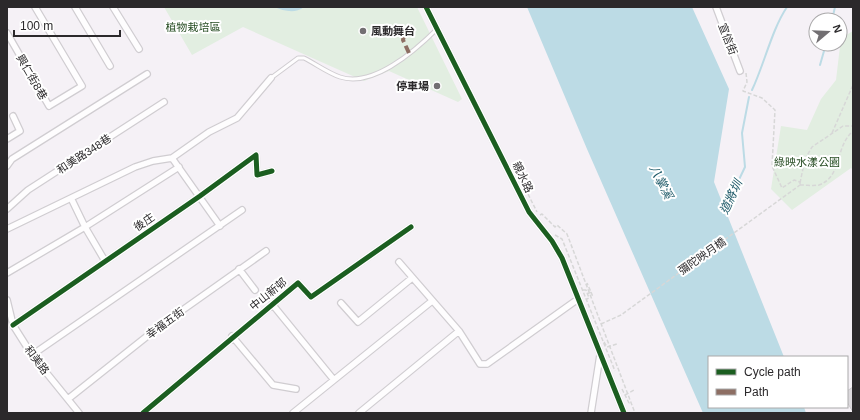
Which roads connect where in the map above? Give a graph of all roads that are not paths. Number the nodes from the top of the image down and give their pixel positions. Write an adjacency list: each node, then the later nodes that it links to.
1 (34, 7): 7 (street, 興仁街8巷)
2 (75, 7): 9 (street)
3 (113, 7): 8 (street)
4 (426, 7): 6 (street, 親水路)
5 (716, 7): 10 (street, 宣信街)
6 (438, 28): 12 (lane); 35 (street, 親水路)
7 (7, 33)
8 (139, 49)
9 (110, 66)
10 (740, 71)
11 (147, 74): 17 (street)
12 (271, 78): 16 (street)
13 (164, 102): 22 (street, 和美路348巷)
14 (13, 116): 15 (street)
15 (7, 139)
16 (172, 158): 18 (street); 21 (street)
17 (7, 166)
18 (179, 167): 20 (street); 25 (street)
19 (272, 171): 20 (street, 後庄)
20 (200, 196): 24 (street); 29 (street, 後庄)
21 (71, 198): 25 (street); 27 (street)
22 (7, 209)
23 (242, 210): 24 (street)
24 (220, 226): 43 (street)
25 (84, 227): 29 (street); 32 (street)
26 (412, 227): 39 (street, 中山新邨)
27 (7, 229)
28 (266, 250): 31 (street, 幸福五街)
29 (105, 261): 40 (street, 後庄)
30 (399, 262): 33 (street)
31 (240, 269): 34 (street); 47 (street, 幸福五街)
32 (7, 273)
33 (412, 278): 37 (street); 38 (street)
34 (255, 290)
35 (578, 299): 41 (street); 44 (street, 親水路)
36 (7, 300): 40 (street, 和美路)
37 (432, 301): 41 (street); 45 (street)
38 (341, 303)
39 (272, 304): 42 (street, 中山新邨); 45 (street)
40 (13, 325): 43 (street, 和美路)
41 (459, 330): 51 (street)
42 (232, 336): 46 (street); 49 (street, 中山新邨)
43 (32, 355): 47 (street, 和美路)
44 (600, 355): 52 (street); 53 (street, 親水路)
45 (334, 380): 50 (street)
46 (296, 389)
47 (68, 398): 48 (street, 和美路)
48 (79, 413)
49 (143, 413)
50 (293, 413)
51 (359, 413)
52 (591, 413)
53 (624, 413)

